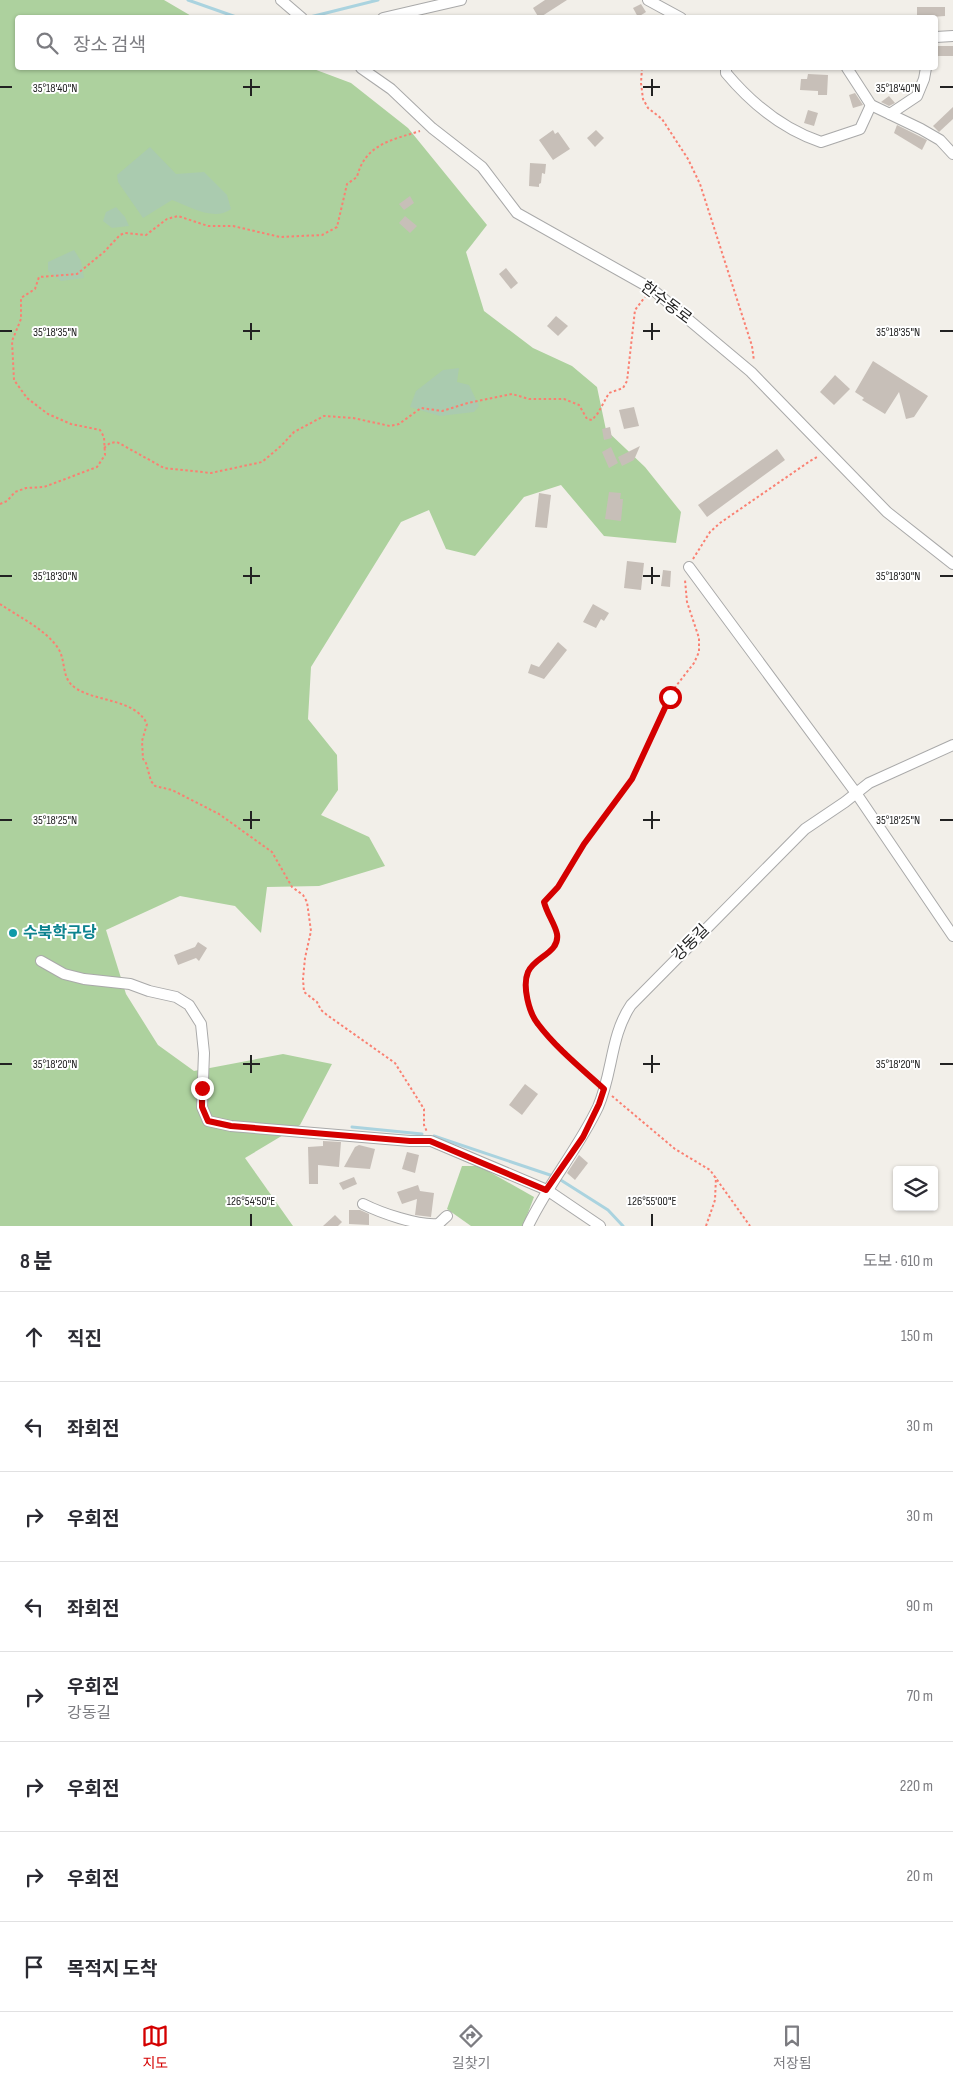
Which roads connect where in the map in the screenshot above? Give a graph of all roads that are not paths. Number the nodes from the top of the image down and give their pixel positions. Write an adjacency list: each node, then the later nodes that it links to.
1 (281, 0): 4 (street)
2 (461, 0): 5 (street)
3 (648, 0): 6 (street)
4 (298, 15)
5 (396, 15)
6 (675, 15)
7 (953, 36): 8 (street)
8 (938, 37)
9 (364, 70): 16 (street, 한수동로)
10 (726, 70): 13 (street)
11 (848, 70): 13 (street)
12 (925, 70): 14 (street)
13 (871, 105): 14 (street)
14 (890, 114): 15 (street)
15 (953, 154)
16 (953, 564)
17 (689, 567): 19 (street)
18 (953, 745): 19 (street, 강동길)
19 (856, 793): 20 (street); 22 (street, 강동길)
20 (953, 936)
21 (42, 960): 22 (street)
22 (549, 1186): 26 (street, 강동길); 27 (street)
23 (363, 1204): 25 (street)
24 (446, 1216): 25 (street)
25 (399, 1223)
26 (528, 1226)
27 (600, 1226)

